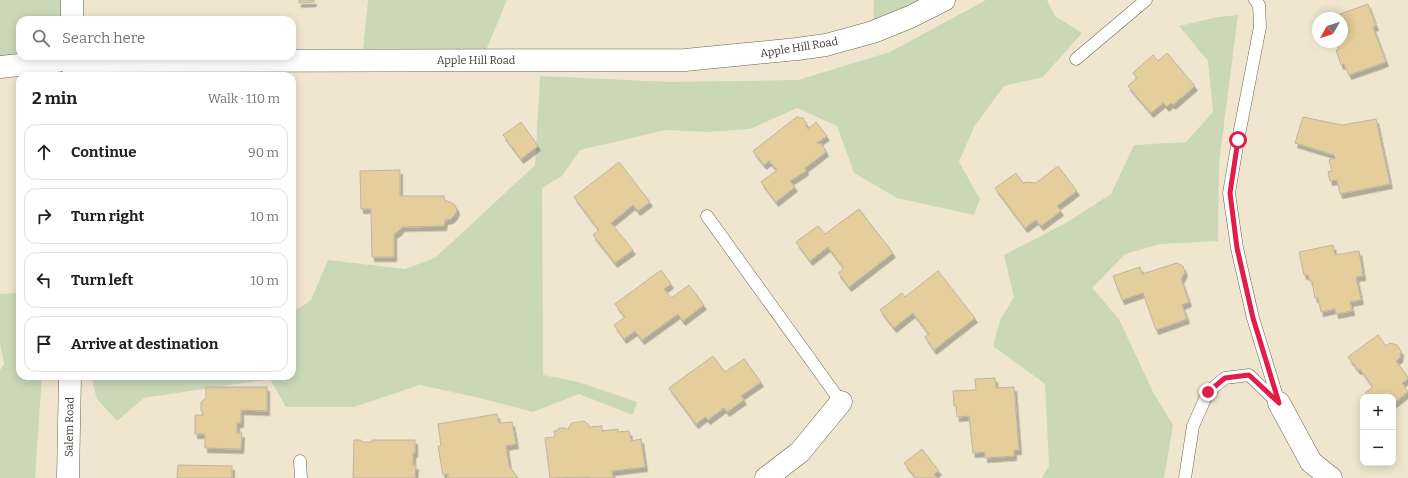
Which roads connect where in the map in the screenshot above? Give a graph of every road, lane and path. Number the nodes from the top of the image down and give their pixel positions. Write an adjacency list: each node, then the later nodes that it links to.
1 (72, 0): 5 (street)
2 (944, 0): 7 (street, Apple Hill Road)
3 (1146, 0): 6 (lane)
4 (1255, 0): 12 (lane)
5 (72, 16)
6 (1076, 59)
7 (74, 64): 8 (street, Apple Hill Road)
8 (0, 67)
9 (707, 216): 11 (lane)
10 (70, 380): 14 (street, Salem Road)
11 (841, 402): 16 (street)
12 (1279, 403): 17 (lane); 18 (street)
13 (300, 461): 15 (lane)
14 (68, 478)
15 (301, 478)
16 (766, 478)
17 (1185, 478)
18 (1331, 478)

